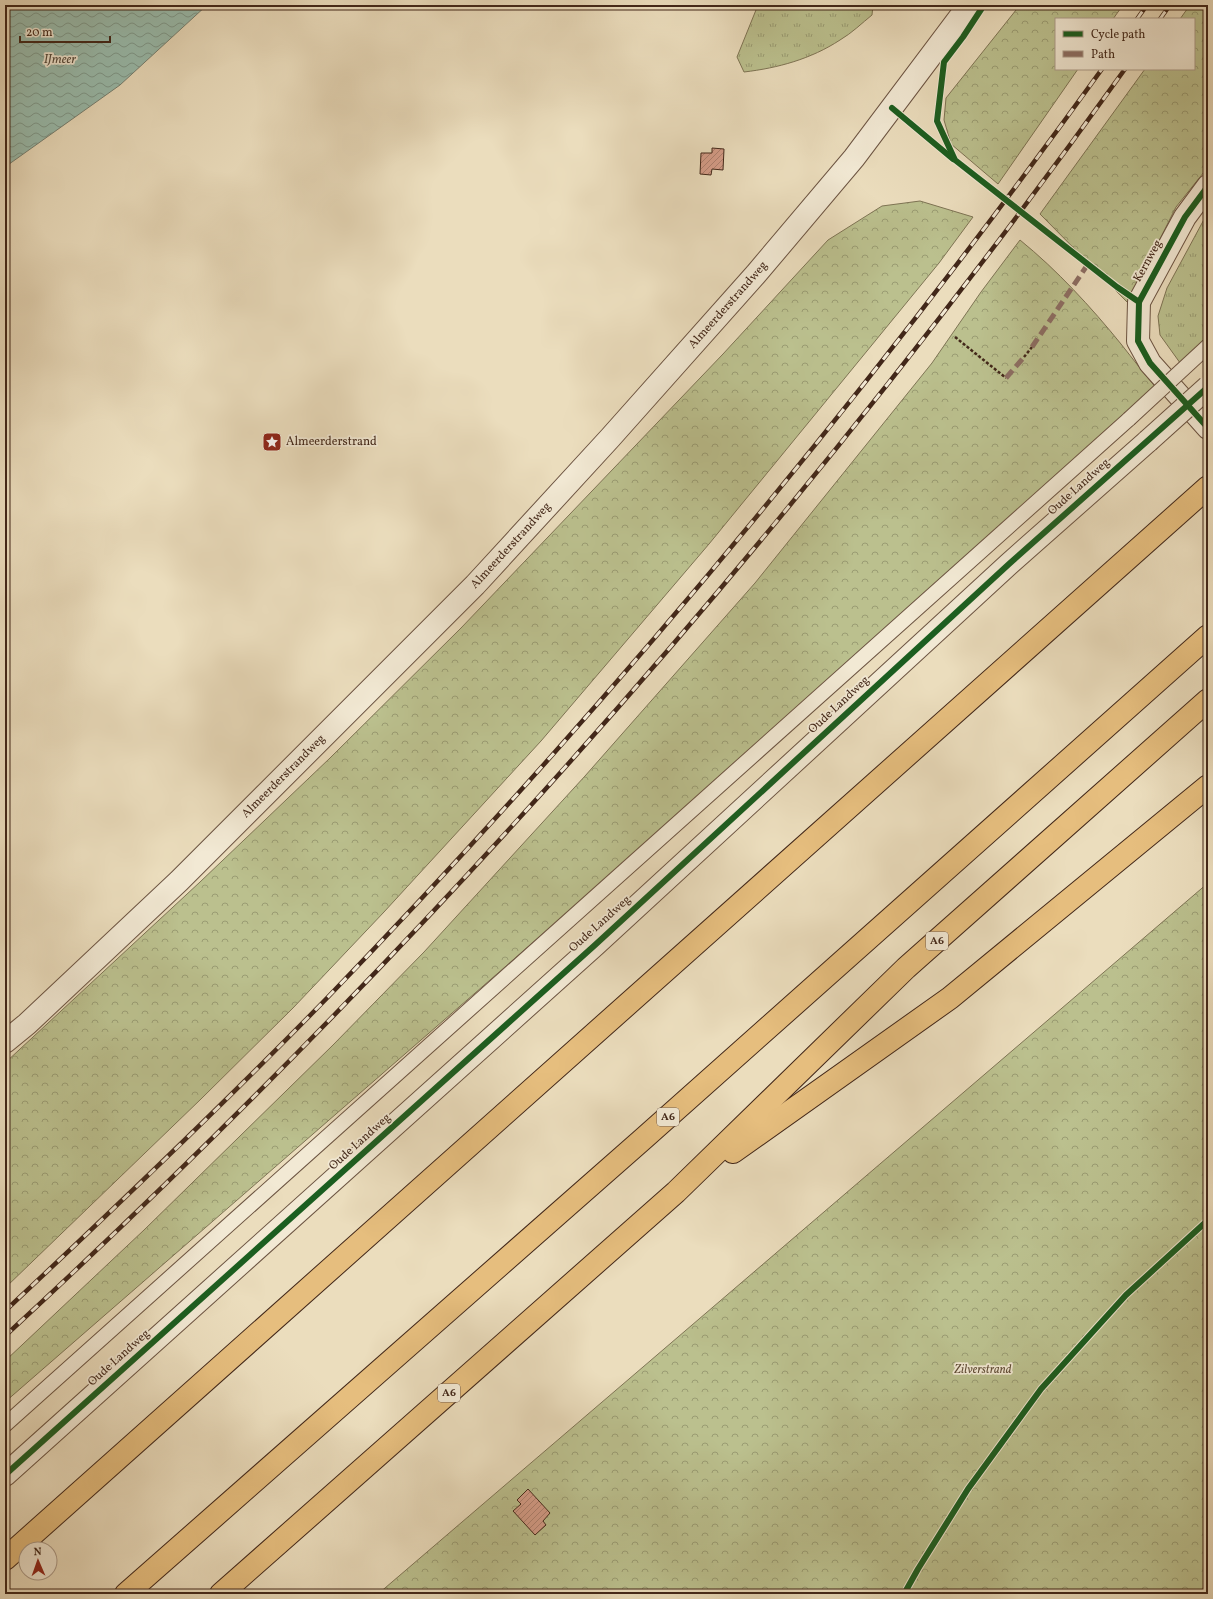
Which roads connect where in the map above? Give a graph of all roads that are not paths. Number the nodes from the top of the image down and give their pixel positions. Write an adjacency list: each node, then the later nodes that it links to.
1 (969, 5): 10 (street, Almeerderstrandweg)
2 (1208, 186): 5 (street, Kernweg)
3 (1208, 346): 12 (lane, Oude Landweg, bridge)
4 (1208, 387): 13 (street, Oude Landweg, bridge)
5 (1208, 428)
6 (1203, 491): 14 (highway)
7 (1208, 636): 15 (highway, A6)
8 (1208, 700): 11 (highway, A6)
9 (1208, 786): 11 (highway, A6)
10 (5, 1042)
11 (676, 1192): 16 (highway, A6)
12 (5, 1425)
13 (5, 1475)
14 (5, 1560)
15 (126, 1594)
16 (222, 1594)

